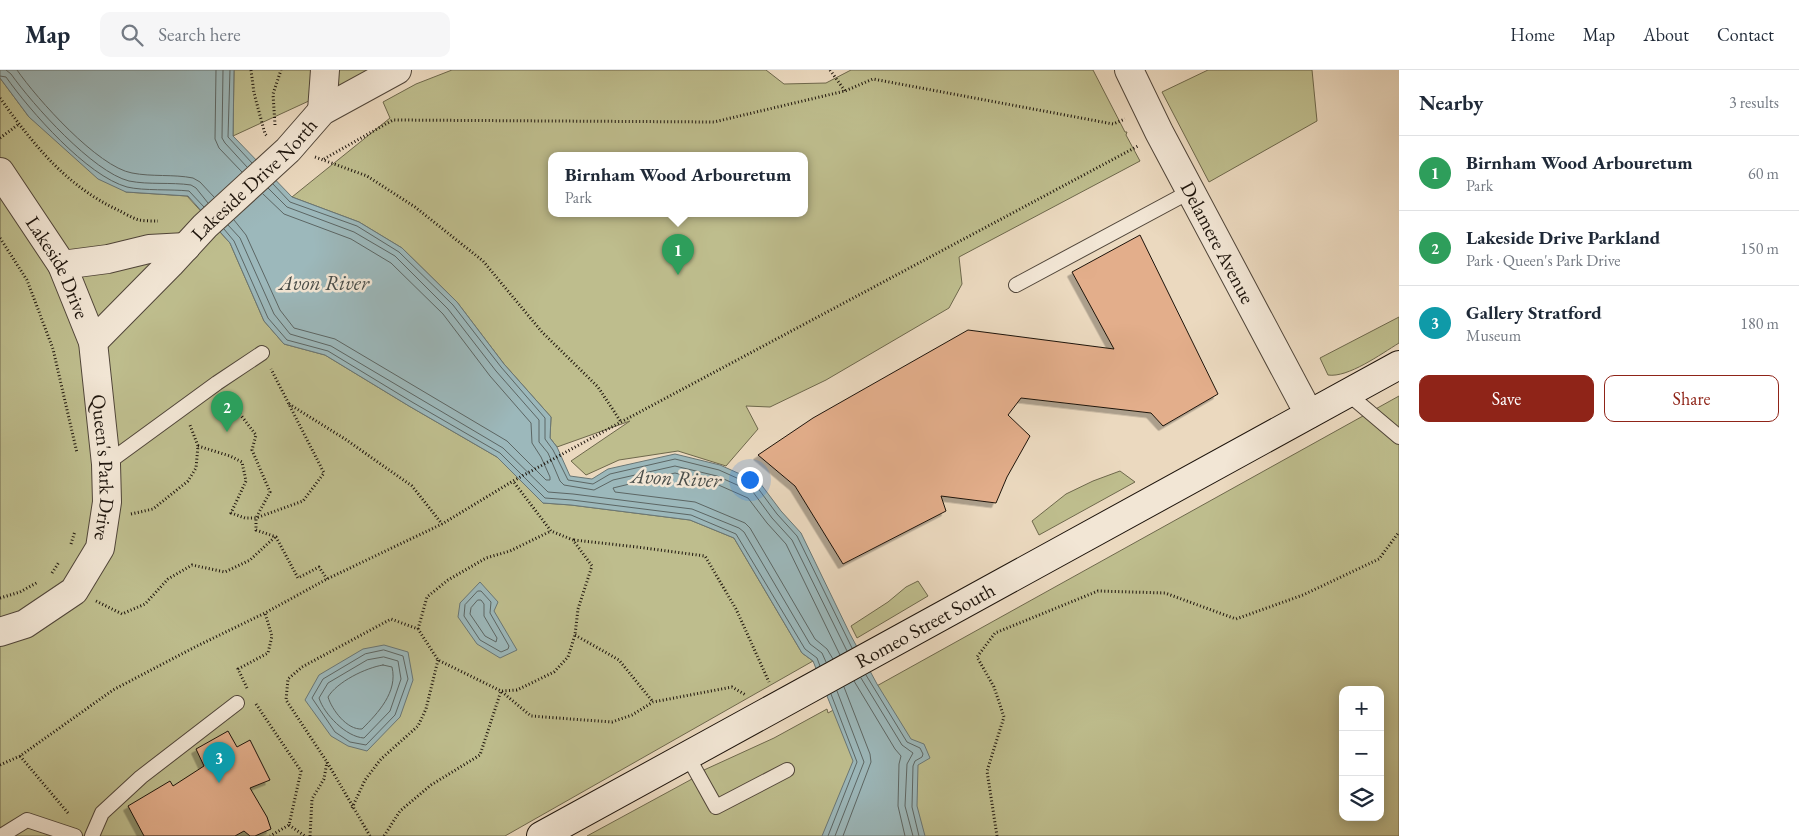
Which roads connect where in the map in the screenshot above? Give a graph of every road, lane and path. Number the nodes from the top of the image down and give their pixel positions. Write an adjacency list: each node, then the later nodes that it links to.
1 (251, 70): 14 (path)
2 (281, 70): 14 (path)
3 (325, 70): 9 (street, Lakeside Drive North)
4 (397, 70): 9 (street, Lakeside Drive North)
5 (830, 70): 7 (path)
6 (1129, 70): 12 (street, Delamere Avenue)
7 (845, 91): 10 (path); 30 (path)
8 (0, 98): 11 (path)
9 (322, 111): 14 (street, Lakeside Drive North)
10 (1125, 119)
11 (19, 124): 13 (path); 17 (path)
12 (1159, 132): 16 (street, Delamere Avenue); 30 (path)
13 (0, 138)
14 (278, 143): 19 (street, Lakeside Drive North)
15 (0, 172): 20 (street, Lakeside Drive)
16 (1191, 191): 21 (lane); 29 (street, Delamere Avenue)
17 (164, 222)
18 (0, 238): 33 (path)
19 (186, 247): 20 (street, Lakeside Drive North); 22 (street, Lakeside Drive North)
20 (62, 265): 22 (street, Lakeside Drive)
21 (1016, 284)
22 (92, 342): 34 (street, Queen's Park Drive)
23 (262, 352): 25 (lane); 27 (path)
24 (1399, 364): 26 (street, Romeo Street South)
25 (217, 383): 28 (lane); 36 (path)
26 (1347, 393): 29 (street, Romeo Street South); 31 (lane)
27 (289, 404): 36 (path); 38 (path)
28 (184, 407): 32 (path); 34 (lane)
29 (1308, 414): 56 (street, Romeo Street South)
30 (622, 422): 35 (path)
31 (1399, 437)
32 (198, 446): 36 (path); 37 (path)
33 (79, 461)
34 (106, 464): 37 (street, Queen's Park Drive)
35 (513, 481): 38 (path); 40 (path)
36 (256, 518): 42 (path)
37 (104, 521): 49 (street, Queen's Park Drive)
38 (442, 524): 48 (path)
39 (76, 527): 44 (path)
40 (550, 531): 43 (path); 52 (path)
41 (1399, 532): 79 (path)
42 (276, 537): 48 (path); 49 (path)
43 (573, 540): 54 (path); 56 (path)
44 (66, 551)
45 (61, 559): 46 (path)
46 (51, 575)
47 (43, 579): 50 (path)
48 (326, 579): 51 (path)
49 (74, 591): 53 (street, Queen's Park Drive)
50 (0, 598)
51 (265, 613): 58 (path); 63 (path)
52 (418, 628): 55 (path); 64 (path)
53 (0, 632)
54 (576, 635): 57 (path); 60 (path)
55 (438, 660): 57 (path); 67 (path)
56 (803, 691): 62 (street, Romeo Street South)
57 (501, 692): 60 (path); 77 (path)
58 (250, 695): 61 (path); 69 (path)
59 (750, 697): 60 (path)
60 (653, 702)
61 (238, 704): 72 (lane)
62 (687, 755): 66 (lane); 78 (street, Romeo Street South)
63 (20, 756): 65 (path); 68 (path)
64 (327, 762): 67 (path); 75 (path)
65 (0, 765)
66 (788, 770)
67 (352, 808): 76 (path)
68 (68, 814)
69 (289, 825): 73 (path); 74 (path)
70 (1, 836): 71 (lane)
71 (75, 836)
72 (92, 836)
73 (270, 836)
74 (305, 836)
75 (310, 836)
76 (370, 836)
77 (384, 836)
78 (541, 836)
79 (997, 836)

